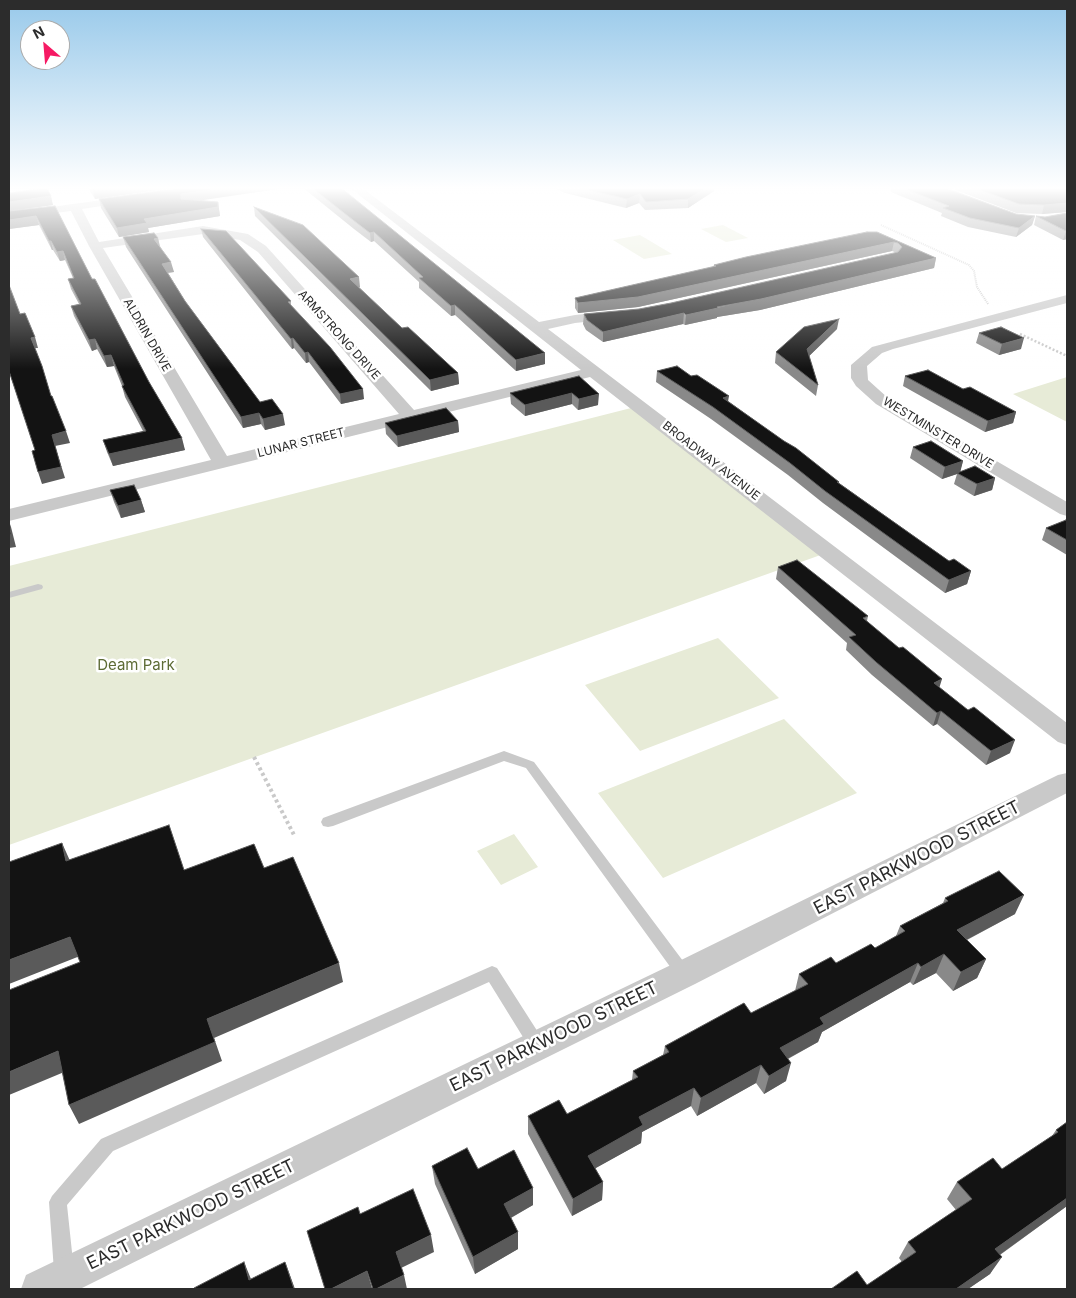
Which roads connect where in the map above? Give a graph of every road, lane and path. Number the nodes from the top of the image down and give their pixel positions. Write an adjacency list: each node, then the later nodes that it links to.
1 (96, 248): 13 (street, ALDRIN DRIVE)
2 (260, 248): 12 (street, ARMSTRONG DRIVE)
3 (433, 248): 8 (street, BROADWAY AVENUE)
4 (931, 248): 6 (path)
5 (1067, 299): 14 (street, WESTMINSTER DRIVE)
6 (988, 304)
7 (629, 314): 8 (street)
8 (537, 327): 11 (street, BROADWAY AVENUE)
9 (1020, 334): 10 (path)
10 (1067, 356)
11 (594, 371): 12 (street, LUNAR STREET); 18 (street, BROADWAY AVENUE)
12 (411, 417): 13 (street, LUNAR STREET)
13 (222, 463): 15 (street, LUNAR STREET)
14 (1067, 510)
15 (9, 515)
16 (38, 587): 17 (lane)
17 (9, 595)
18 (1067, 736)
19 (254, 757): 22 (path)
20 (1067, 782): 23 (street, EAST PARKWOOD STREET)
21 (328, 822): 23 (lane)
22 (294, 835)
23 (684, 974): 24 (street, EAST PARKWOOD STREET)
24 (537, 1044): 25 (street, EAST PARKWOOD STREET); 25 (lane)
25 (52, 1283)

